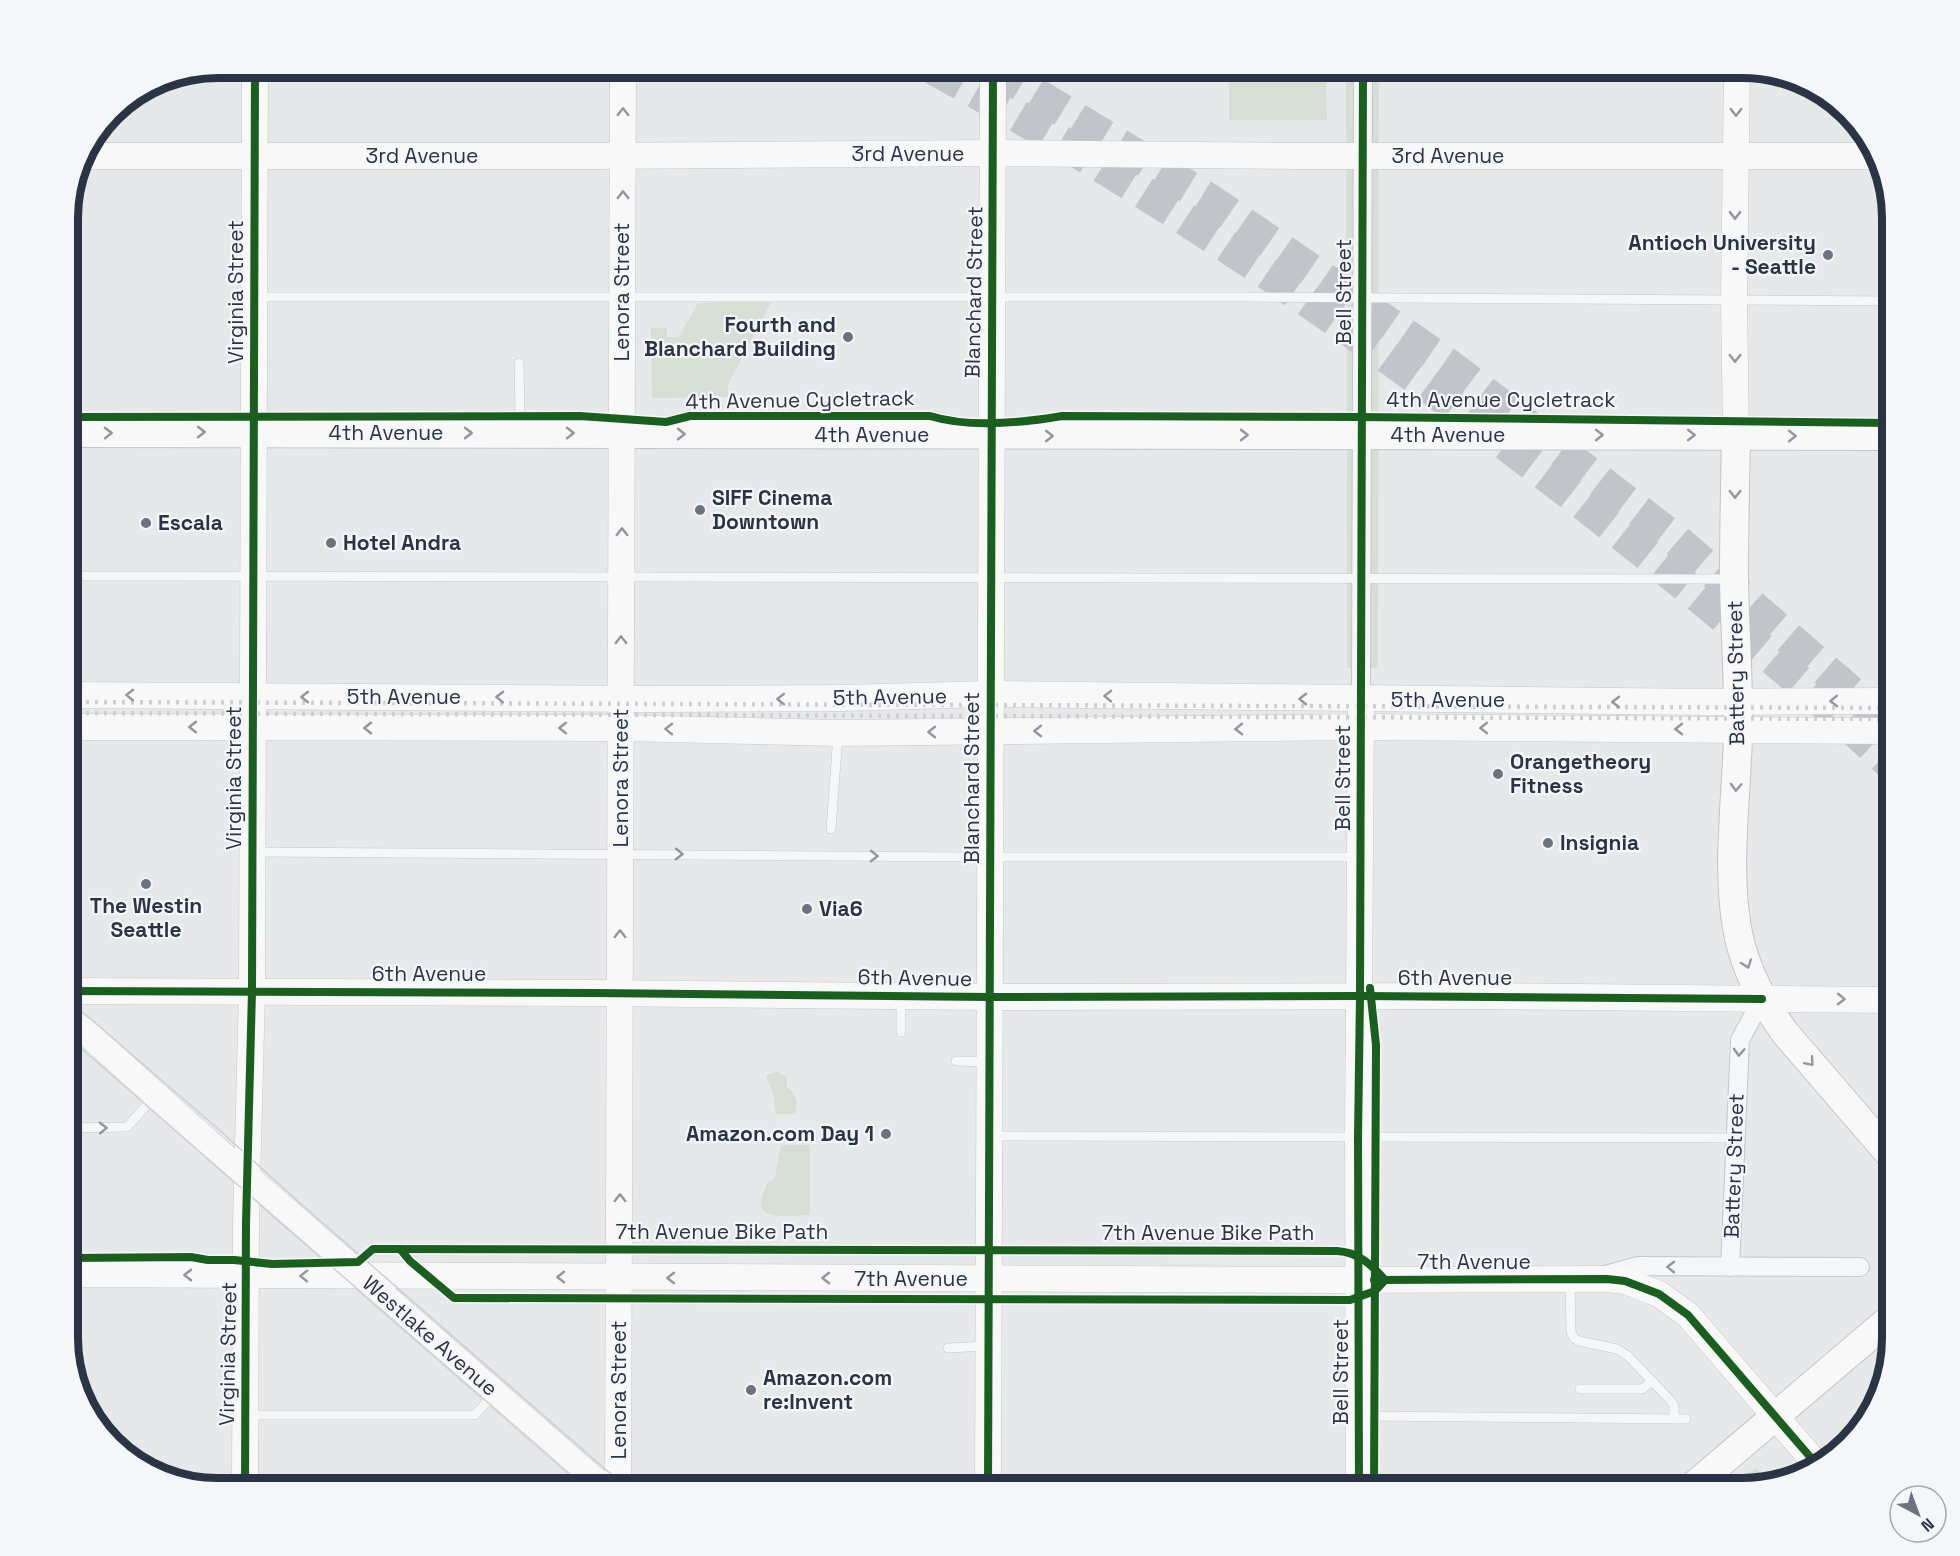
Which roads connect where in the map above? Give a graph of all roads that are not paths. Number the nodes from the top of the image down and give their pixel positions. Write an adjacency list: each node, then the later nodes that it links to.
1 (255, 78): 8 (main road, Virginia Street)
2 (623, 78): 9 (main road, Lenora Street, one-way to 2)
3 (993, 78): 6 (main road, Blanchard Street)
4 (1363, 78): 10 (street, Bell Street)
5 (1737, 78): 11 (main road, Battery Street, one-way to 11)
6 (993, 153): 9 (main road, 3rd Avenue); 10 (main road, 3rd Avenue); 15 (main road, Blanchard Street)
7 (93, 156): 8 (main road, 3rd Avenue)
8 (254, 156): 9 (main road, 3rd Avenue); 14 (main road, Virginia Street)
9 (623, 156): 13 (main road, Lenora Street, one-way to 9)
10 (1363, 156): 11 (main road, 3rd Avenue); 16 (street, Bell Street)
11 (1736, 156): 12 (main road, 3rd Avenue); 17 (main road, Battery Street, one-way to 17)
12 (1868, 156)
13 (623, 296): 14 (lane); 15 (lane); 23 (main road, Lenora Street)
14 (254, 297): 20 (main road, Virginia Street)
15 (993, 297): 16 (lane); 26 (main road, Blanchard Street)
16 (1362, 297): 17 (lane); 24 (street, Bell Street)
17 (1746, 300): 18 (lane); 25 (main road, Battery Street, one-way to 25)
18 (1882, 301)
19 (519, 363): 22 (lane)
20 (253, 432): 21 (main road, 4th Avenue, one-way to 20); 22 (main road, 4th Avenue, one-way to 22); 29 (main road, Virginia Street)
21 (78, 433)
22 (518, 433): 23 (main road, 4th Avenue, one-way to 23)
23 (622, 433): 26 (main road, 4th Avenue, one-way to 26); 30 (main road, Lenora Street, one-way to 23)
24 (1361, 435): 25 (main road, 4th Avenue, one-way to 25); 26 (main road, 4th Avenue, one-way to 24); 32 (street, Bell Street)
25 (1736, 435): 27 (main road, 4th Avenue, one-way to 27); 33 (main road, Battery Street, one-way to 33)
26 (991, 436): 31 (main road, Blanchard Street)
27 (1882, 436)
28 (78, 576): 29 (lane)
29 (252, 577): 30 (lane); 36 (main road, Virginia Street)
30 (622, 577): 31 (lane); 37 (main road, Lenora Street, one-way to 30)
31 (990, 577): 32 (lane); 34 (main road, Blanchard Street)
32 (1361, 579): 33 (lane); 38 (street, Bell Street)
33 (1734, 579): 40 (main road, Battery Street)
34 (991, 694): 37 (main road, 5th Avenue, one-way to 37); 38 (main road, 5th Avenue, one-way to 34); 46 (main road, Blanchard Street)
35 (78, 695): 36 (main road, 5th Avenue, one-way to 35)
36 (252, 697): 37 (main road, 5th Avenue, one-way to 36); 42 (main road, Virginia Street)
37 (621, 699): 44 (main road, Lenora Street)
38 (1361, 699): 40 (main road, 5th Avenue, one-way to 38); 43 (main road, Bell Street)
39 (1882, 702): 40 (main road, 5th Avenue, one-way to 40)
40 (1738, 716): 43 (main road, 5th Avenue, one-way to 43); 45 (main road, 5th Avenue); 59 (main road, Battery Street, one-way to 59)
41 (78, 727): 42 (main road, 5th Avenue, one-way to 41)
42 (251, 727): 44 (main road, 5th Avenue, one-way to 42); 49 (main road, Virginia Street)
43 (1361, 727): 46 (main road, 5th Avenue, one-way to 46); 52 (main road, Bell Street)
44 (621, 728): 47 (main road, 5th Avenue, one-way to 44); 50 (main road, Lenora Street)
45 (1882, 730)
46 (991, 732): 47 (main road, 5th Avenue, one-way to 47); 51 (main road, Blanchard Street)
47 (838, 733): 48 (lane)
48 (831, 829)
49 (251, 852): 50 (lane); 54 (main road, Virginia Street)
50 (621, 854): 51 (lane, one-way to 51); 55 (main road, Lenora Street, one-way to 50)
51 (990, 857): 52 (lane); 58 (main road, Blanchard Street)
52 (1360, 857): 57 (main road, Bell Street)
53 (78, 991): 54 (main road, 6th Avenue)
54 (252, 991): 55 (main road, 6th Avenue); 71 (main road, Virginia Street)
55 (620, 993): 56 (main road, 6th Avenue); 77 (main road, Lenora Street, one-way to 55)
56 (901, 996): 58 (main road, 6th Avenue); 62 (lane)
57 (1360, 996): 58 (main road, 6th Avenue); 59 (main road, 6th Avenue); 68 (main road, Bell Street)
58 (988, 997): 64 (main road, Blanchard Street)
59 (1762, 999): 60 (main road, 6th Avenue, one-way to 60); 69 (street, Battery Street, one-way to 69); 70 (main road, one-way to 70)
60 (1882, 1000)
61 (78, 1025): 65 (main road, Westlake Avenue)
62 (901, 1032)
63 (956, 1061): 64 (lane)
64 (988, 1062): 67 (main road, Blanchard Street)
65 (155, 1095): 66 (lane, one-way to 65); 71 (main road, Westlake Avenue)
66 (78, 1128)
67 (989, 1136): 68 (lane); 78 (main road, Blanchard Street)
68 (1358, 1137): 69 (lane); 80 (main road, Bell Street)
69 (1734, 1138): 72 (street, Battery Street)
70 (1882, 1144)
71 (248, 1177): 75 (main road, Virginia Street); 76 (main road, Westlake Avenue)
72 (1730, 1267): 73 (street, 7th Avenue); 79 (street, 7th Avenue, one-way to 79)
73 (1860, 1267)
74 (78, 1274): 75 (main road, 7th Avenue, one-way to 74)
75 (247, 1275): 76 (main road, 7th Avenue, one-way to 75); 87 (main road, Virginia Street)
76 (361, 1276): 77 (main road, 7th Avenue, one-way to 76); 86 (main road, Westlake Avenue)
77 (619, 1278): 78 (main road, 7th Avenue, one-way to 77); 95 (main road, Lenora Street)
78 (990, 1279): 80 (main road, 7th Avenue); 82 (main road, Blanchard Street)
79 (1580, 1279): 80 (main road, 7th Avenue); 84 (lane); 89 (main road)
80 (1359, 1280): 88 (main road, Bell Street)
81 (1882, 1326): 89 (main road)
82 (989, 1346): 83 (lane); 96 (main road, Blanchard Street)
83 (948, 1348)
84 (1652, 1381): 85 (lane); 90 (lane)
85 (1580, 1389)
86 (495, 1393): 87 (lane); 94 (main road, Westlake Avenue)
87 (245, 1415): 93 (main road, Virginia Street)
88 (1359, 1416): 90 (lane); 97 (main road, Bell Street)
89 (1775, 1416): 92 (main road); 98 (main road)
90 (1674, 1419): 91 (lane)
91 (1686, 1419)
92 (1812, 1459)
93 (245, 1478)
94 (593, 1478)
95 (618, 1478)
96 (988, 1478)
97 (1359, 1478)
98 (1703, 1478)

